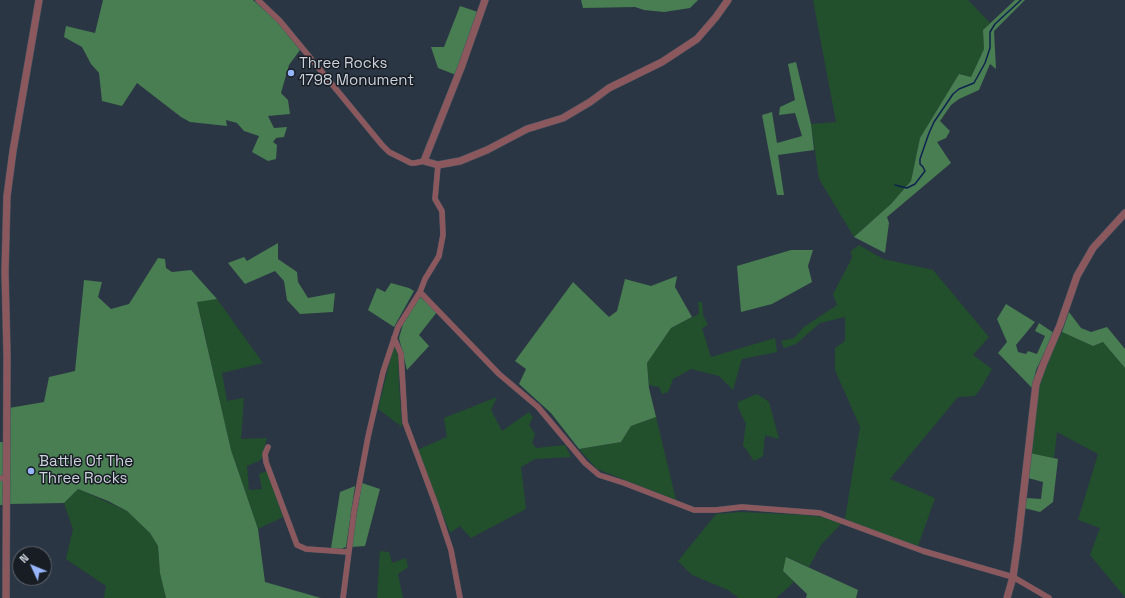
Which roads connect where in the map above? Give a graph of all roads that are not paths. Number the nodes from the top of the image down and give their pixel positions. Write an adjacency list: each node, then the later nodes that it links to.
1 (39, 0): 11 (street)
2 (258, 0): 5 (street)
3 (485, 0): 5 (street)
4 (728, 0): 6 (street)
5 (424, 161): 6 (street)
6 (438, 165): 8 (street)
7 (1125, 213): 13 (street)
8 (420, 292): 9 (street); 13 (street)
9 (394, 338): 12 (street); 16 (street)
10 (268, 447): 12 (street)
11 (3, 479): 14 (street)
12 (348, 552): 15 (street)
13 (1013, 577): 17 (street); 18 (street)
14 (6, 598)
15 (343, 598)
16 (460, 598)
17 (1007, 598)
18 (1049, 598)

